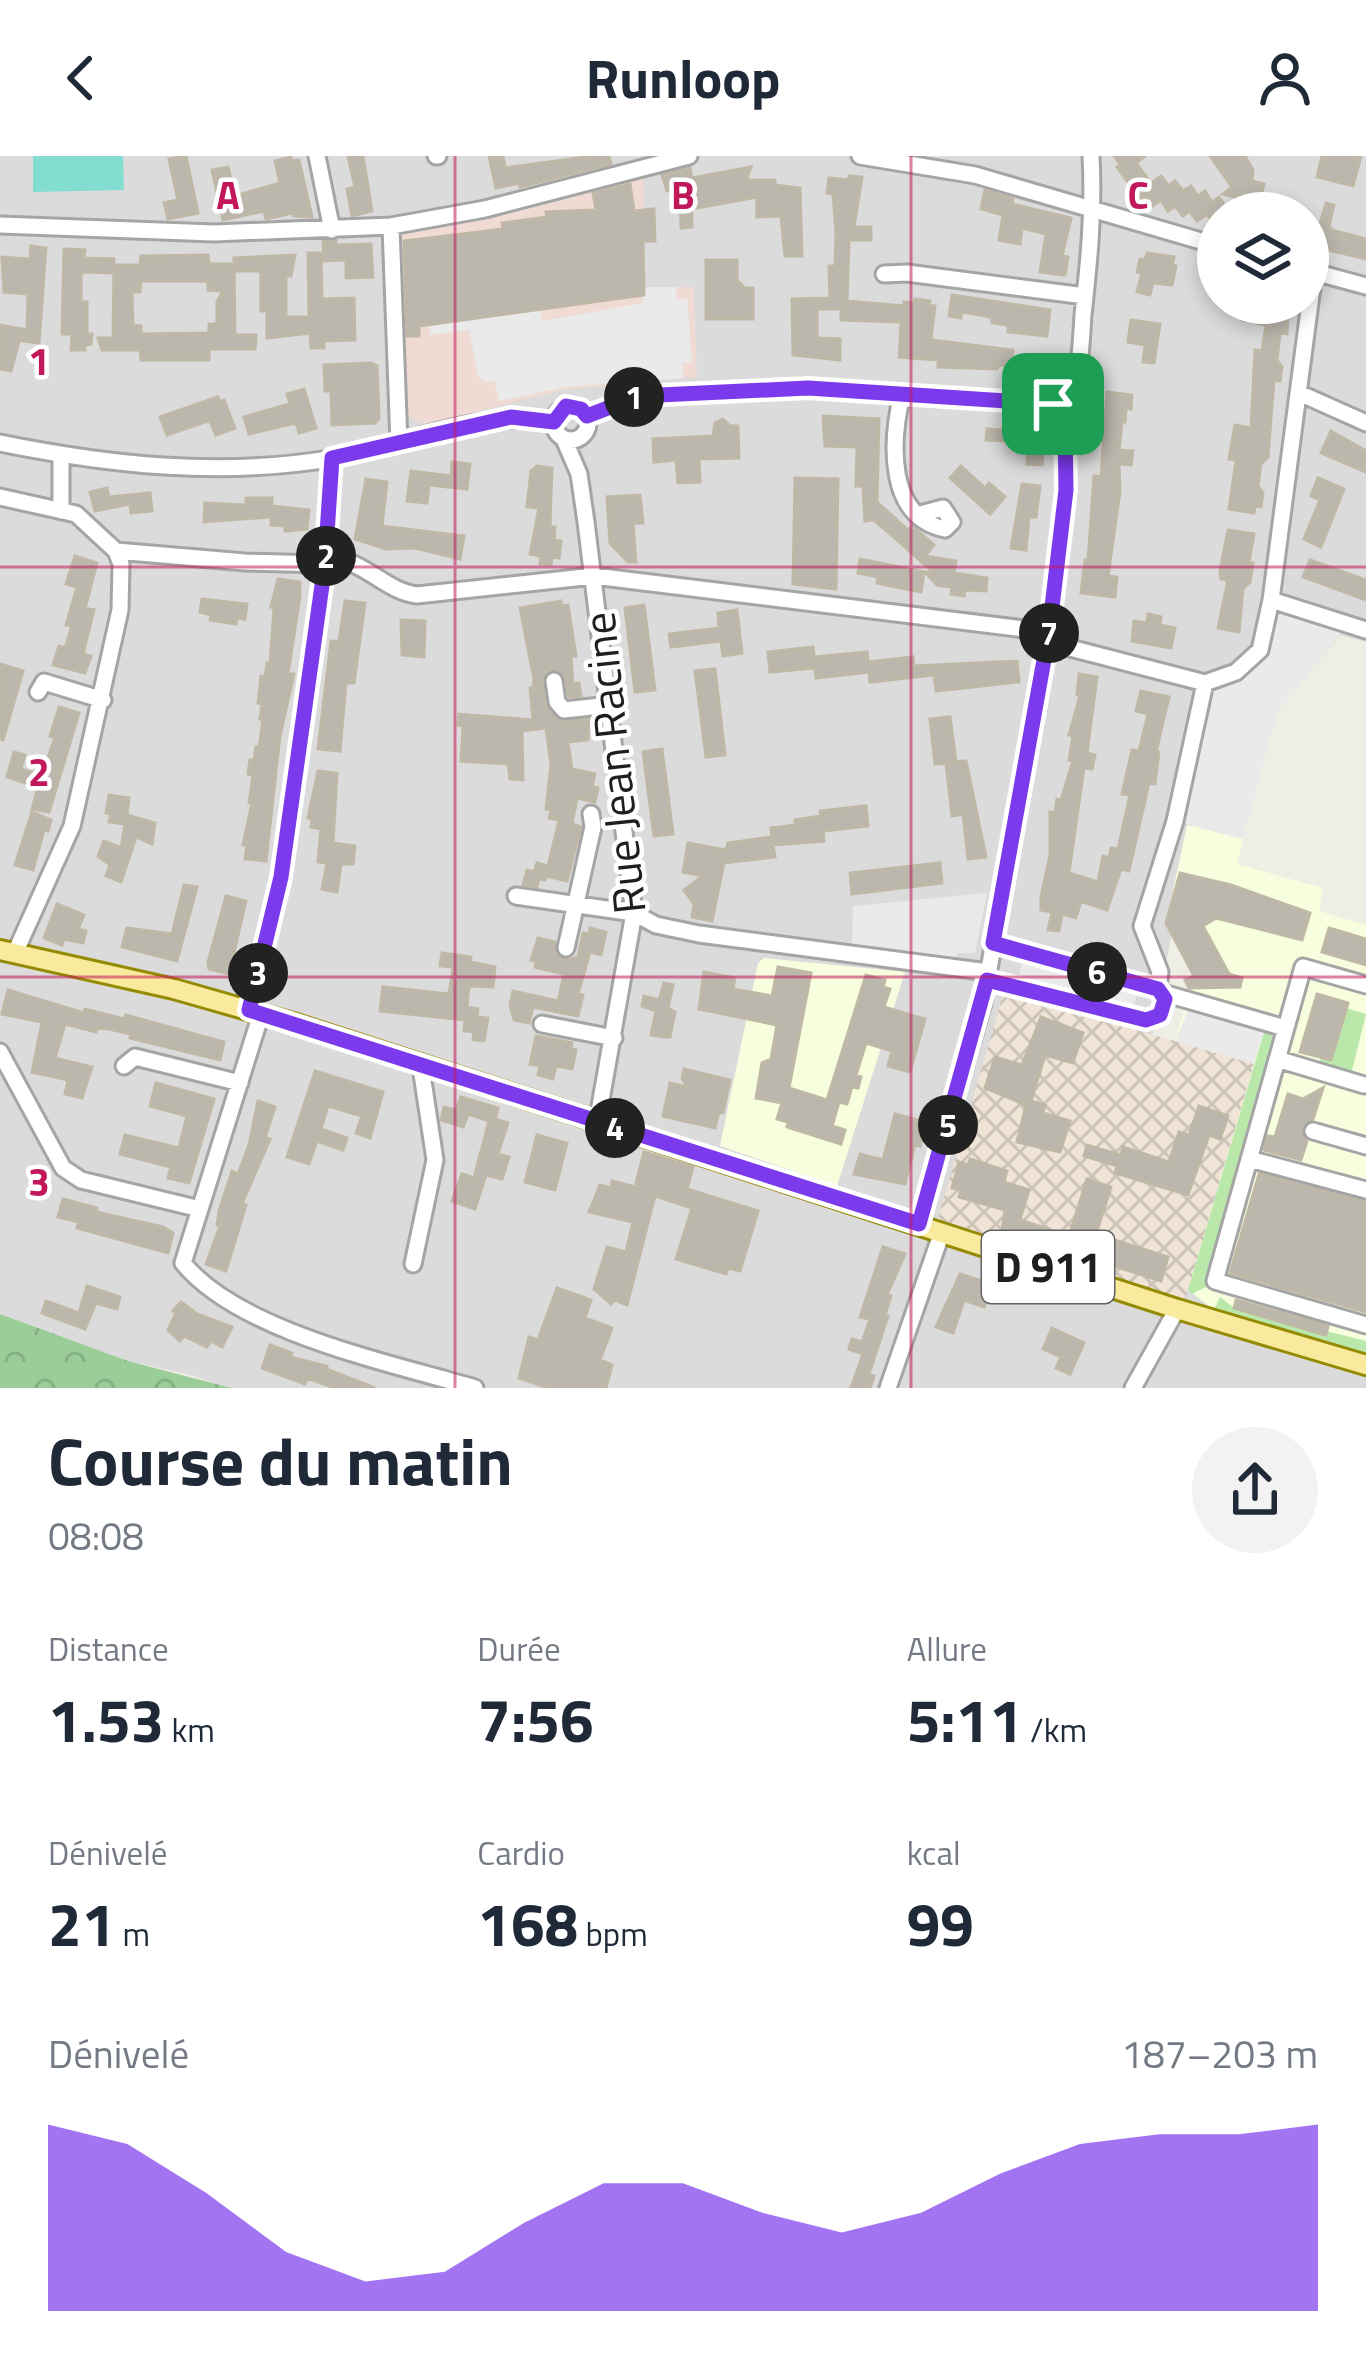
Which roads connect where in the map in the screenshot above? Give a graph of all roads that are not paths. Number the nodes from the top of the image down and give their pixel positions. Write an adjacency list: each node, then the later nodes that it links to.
1 (316, 156): 8 (street)
2 (689, 156): 7 (street)
3 (860, 156): 5 (street)
4 (1091, 156): 5 (street)
5 (1094, 212): 9 (street); 13 (street)
6 (0, 225): 8 (street)
7 (391, 226): 8 (street); 26 (street)
8 (332, 230)
9 (1197, 240)
10 (884, 274): 13 (street)
11 (1329, 276): 12 (street)
12 (1366, 286)
13 (1085, 296): 17 (street)
14 (1306, 324): 15 (street)
15 (1299, 393): 21 (street); 36 (street)
16 (902, 395): 18 (street); 19 (street); 32 (street)
17 (1069, 398): 18 (street); 22 (street)
18 (1050, 408): 22 (street)
19 (587, 416): 20 (street); 23 (street)
20 (554, 422): 24 (street); 26 (street)
21 (1366, 423)
22 (1065, 427): 38 (street)
23 (582, 437): 24 (street); 29 (street, Rue Jean Racine)
24 (564, 440): 29 (street, Rue Jean Racine)
25 (0, 443): 27 (street)
26 (399, 444): 28 (street)
27 (61, 455): 28 (street); 31 (street)
28 (332, 458): 34 (street)
29 (579, 474): 35 (street, Rue Jean Racine)
30 (0, 497): 31 (street)
31 (61, 511): 33 (street)
32 (920, 514)
33 (116, 550): 34 (street); 42 (street)
34 (326, 561): 35 (street); 54 (street)
35 (594, 576): 38 (street); 43 (street, Rue Jean Racine)
36 (1271, 600): 37 (street); 40 (street)
37 (1366, 630)
38 (1048, 637): 40 (street); 48 (street)
39 (554, 681): 43 (street)
40 (1204, 683): 53 (street)
41 (38, 692): 42 (street)
42 (103, 700): 50 (street)
43 (610, 705): 47 (street, Rue Jean Racine)
44 (591, 814): 46 (street)
45 (516, 896): 46 (street)
46 (574, 906): 47 (street); 49 (street)
47 (634, 913): 51 (street); 57 (street, Rue Jean Racine)
48 (993, 943): 51 (street); 53 (street)
49 (566, 948)
50 (7, 952): 54 (main road, D 911)
51 (987, 976): 53 (street); 70 (street)
52 (1366, 985): 56 (street)
53 (1160, 991): 56 (street)
54 (255, 1012): 61 (main road, D 911); 62 (street)
55 (542, 1024): 57 (street)
56 (1285, 1028): 59 (street)
57 (614, 1038): 64 (street, Rue Jean Racine)
58 (0, 1052): 69 (street)
59 (1277, 1059): 63 (street); 67 (street)
60 (124, 1066): 62 (street)
61 (424, 1066): 64 (main road, D 911); 72 (street)
62 (240, 1083): 69 (street)
63 (1364, 1084)
64 (597, 1123): 70 (main road, D 911)
65 (1313, 1131): 66 (street)
66 (1366, 1146)
67 (1249, 1159): 68 (street); 74 (street)
68 (1366, 1190)
69 (200, 1209): 76 (street)
70 (919, 1224): 71 (main road, D 911)
71 (942, 1232): 73 (main road, D 911); 77 (street)
72 (413, 1264)
73 (1177, 1309): 75 (main road, D 911); 78 (street)
74 (1366, 1325)
75 (1366, 1365)
76 (475, 1388)
77 (889, 1388)
78 (1133, 1388)

